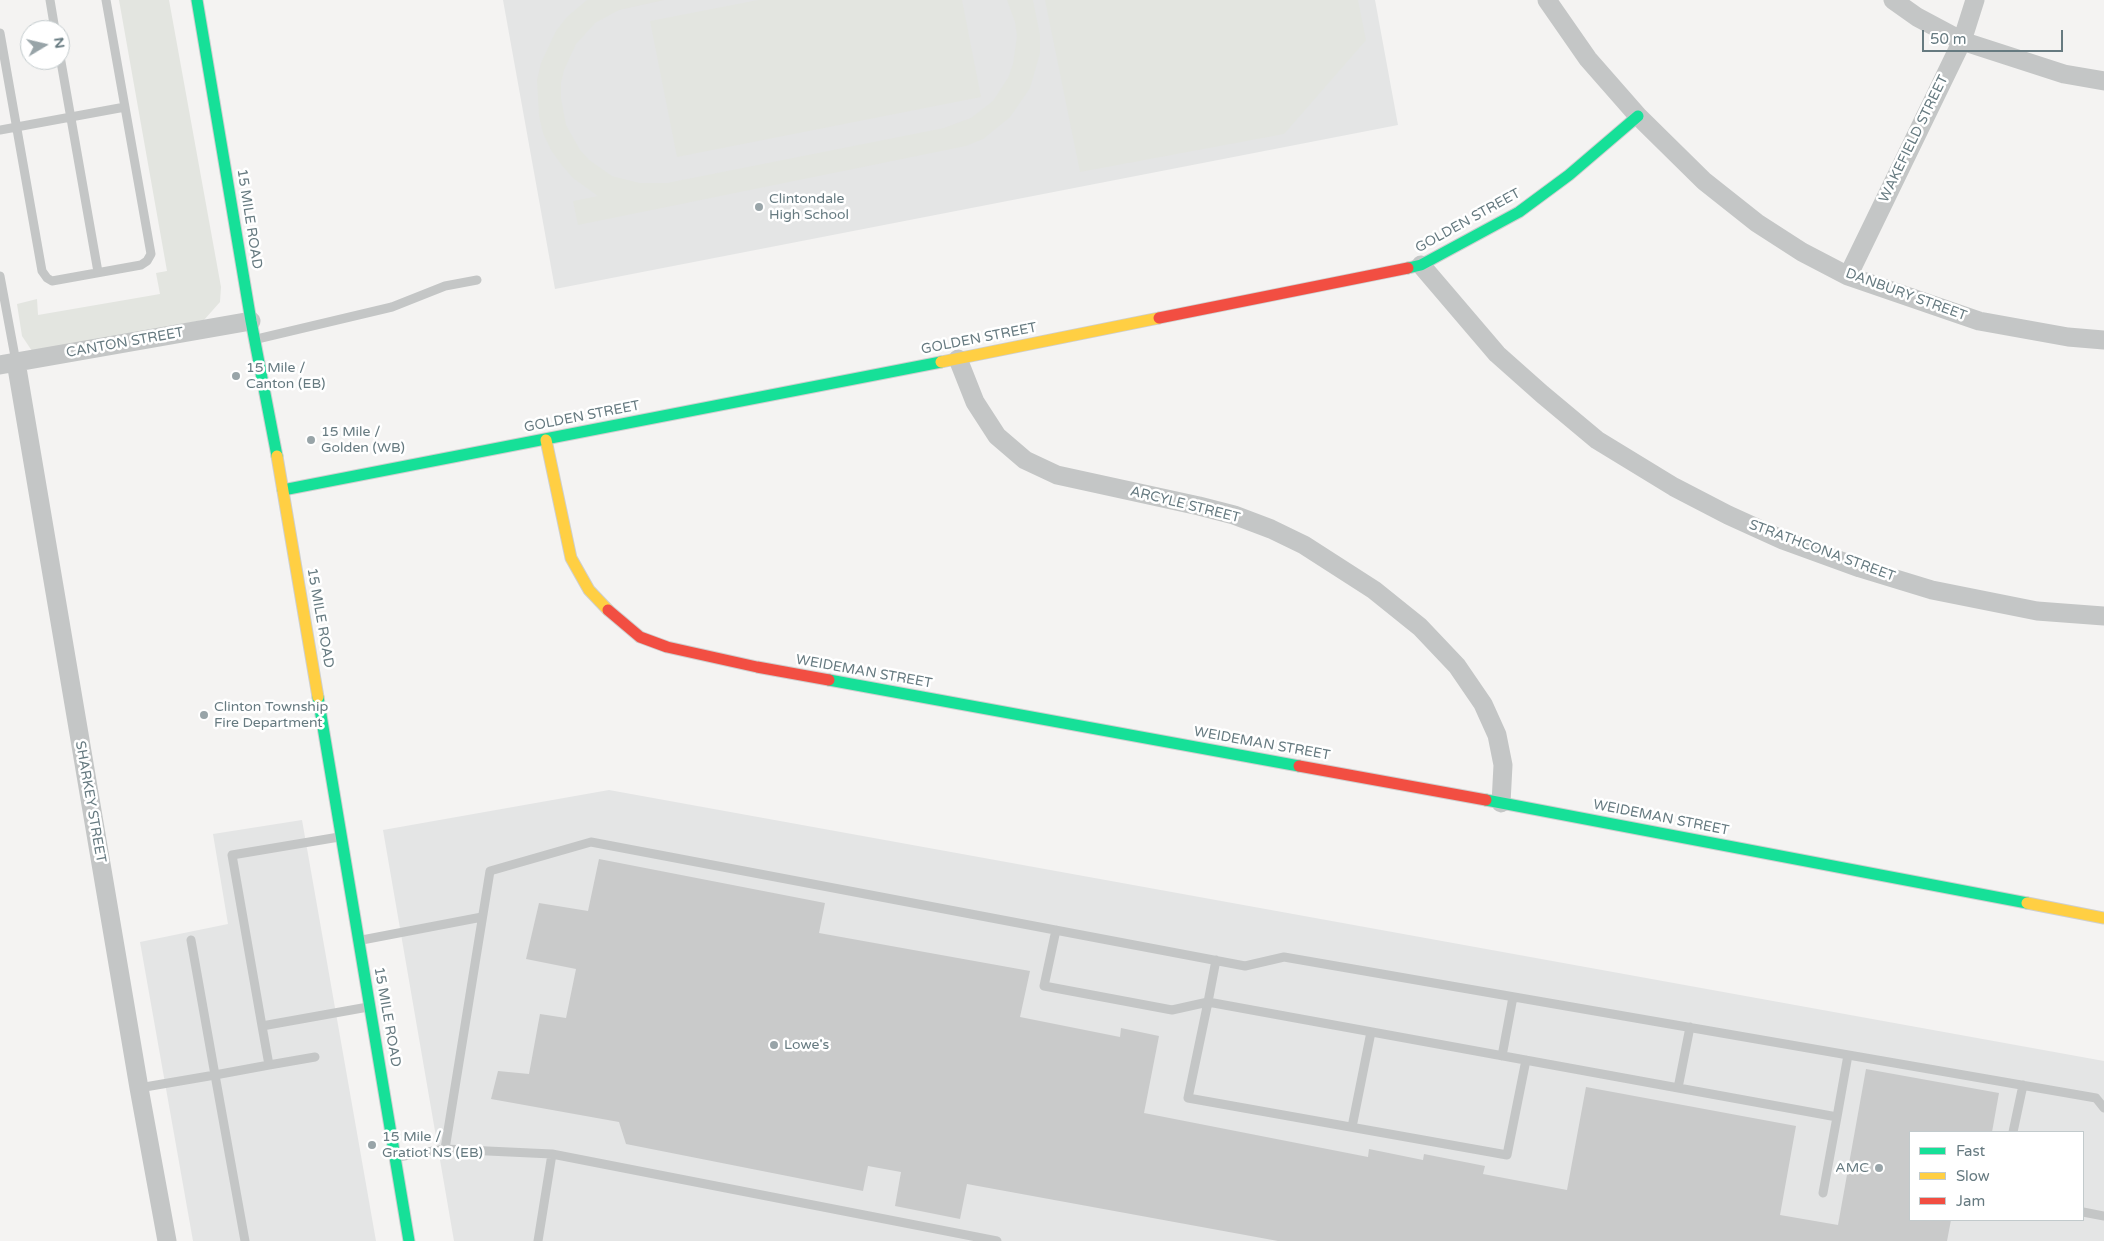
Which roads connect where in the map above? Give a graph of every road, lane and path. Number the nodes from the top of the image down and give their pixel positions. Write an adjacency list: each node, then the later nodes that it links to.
1 (50, 0): 7 (lane)
2 (106, 0): 12 (lane)
3 (197, 0): 22 (street, 15 MILE ROAD)
4 (1547, 0): 14 (street, DANBURY STREET)
5 (1893, 0): 9 (street)
6 (1975, 0): 9 (street, WAKEFIELD STREET)
7 (54, 20)
8 (0, 32): 15 (lane)
9 (1962, 41): 11 (street); 20 (street, WAKEFIELD STREET)
10 (62, 70): 13 (lane)
11 (2104, 81)
12 (125, 107): 13 (lane); 18 (lane)
13 (70, 116): 15 (lane); 18 (lane)
14 (1638, 116): 17 (street, GOLDEN STREET); 20 (street, DANBURY STREET)
15 (16, 126): 16 (lane); 18 (lane)
16 (0, 130)
17 (1421, 265): 24 (street, GOLDEN STREET); 28 (street, STRATHCONA STREET)
18 (98, 272)
19 (0, 276): 25 (lane)
20 (1848, 276): 23 (street, DANBURY STREET)
21 (477, 280): 22 (lane)
22 (253, 330): 25 (street, CANTON STREET); 27 (street, 15 MILE ROAD)
23 (2104, 340)
24 (958, 359): 26 (street, GOLDEN STREET); 29 (street, ARCYLE STREET)
25 (8, 364): 50 (street, SHARKEY STREET)
26 (546, 440): 27 (street, GOLDEN STREET); 29 (street, WEIDEMAN STREET)
27 (283, 490): 30 (street, 15 MILE ROAD)
28 (2104, 616)
29 (1501, 803): 32 (street, WEIDEMAN STREET)
30 (342, 836): 35 (street, 15 MILE ROAD); 40 (lane)
31 (482, 917): 33 (lane); 35 (lane); 56 (lane)
32 (2104, 918)
33 (1056, 930): 36 (lane); 38 (lane)
34 (191, 940): 48 (lane)
35 (359, 941): 39 (street, 15 MILE ROAD)
36 (1216, 960): 37 (lane); 38 (lane)
37 (1513, 997): 41 (lane); 44 (lane)
38 (1208, 1002): 42 (lane); 54 (lane)
39 (370, 1006): 40 (lane); 58 (street, 15 MILE ROAD)
40 (262, 1026): 47 (lane)
41 (1690, 1028): 43 (lane); 51 (lane)
42 (1371, 1032): 44 (lane); 54 (lane)
43 (1848, 1055): 49 (lane); 53 (lane)
44 (1502, 1056): 46 (lane)
45 (315, 1057): 47 (lane)
46 (1526, 1060): 51 (lane); 54 (lane)
47 (269, 1065): 48 (lane)
48 (215, 1075): 50 (lane); 63 (lane)
49 (2023, 1085): 52 (lane); 55 (lane)
50 (139, 1088): 62 (street, SHARKEY STREET)
51 (1678, 1088): 53 (lane)
52 (2104, 1108)
53 (1836, 1117): 59 (lane)
54 (1352, 1128)
55 (2014, 1131)
56 (446, 1149): 57 (lane); 58 (lane)
57 (552, 1154): 65 (lane); 66 (lane)
58 (395, 1157): 64 (street, 15 MILE ROAD)
59 (1823, 1193)
60 (2084, 1212): 61 (lane)
61 (2104, 1216)
62 (167, 1241)
63 (245, 1241)
64 (410, 1241)
65 (538, 1241)
66 (997, 1241)

